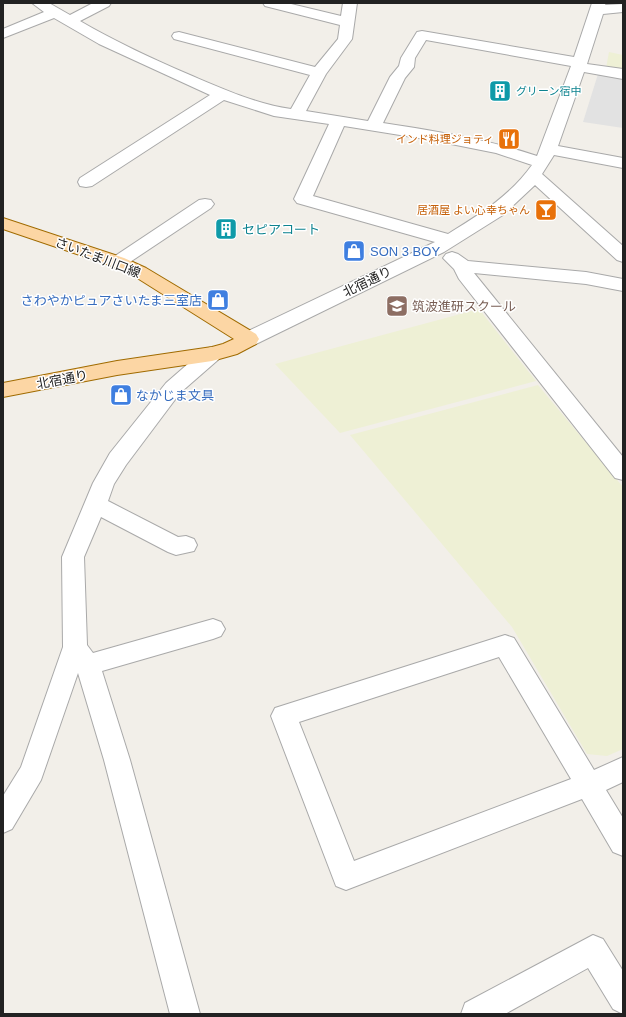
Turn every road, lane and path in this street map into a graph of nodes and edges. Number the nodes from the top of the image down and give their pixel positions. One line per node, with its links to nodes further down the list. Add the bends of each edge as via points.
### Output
1 (39, 3): 7 (street)
2 (104, 3): 8 (street)
3 (270, 3): 9 (street)
4 (350, 3): 9 (street)
5 (598, 6): 6 (street); 12 (street, 北宿通り)
6 (623, 8)
7 (54, 13): 8 (street); 10 (street)
8 (70, 21): 15 (street, via 104,41)
9 (347, 22): 13 (street, via 345,39)
10 (3, 34)
11 (179, 36): 13 (street)
12 (579, 65): 14 (street); 18 (street, via 422,35); 19 (street, 北宿通り)
13 (320, 73): 16 (street)
14 (623, 74)
15 (222, 94): 16 (street, via 274,111); 21 (street)
16 (296, 115): 17 (street)
17 (338, 122): 18 (street); 24 (street, via 303,199)
18 (373, 126): 19 (street, via 500,149)
19 (541, 162): 20 (street); 24 (street, 北宿通り, via 523,189 497,211); 25 (street)
20 (623, 163)
21 (86, 182)
22 (206, 204): 26 (street)
23 (3, 222): 26 (main road, さいたま川口線)
24 (443, 244): 27 (street); 29 (street, 北宿通り)
25 (623, 256)
26 (118, 262): 29 (main road, さいたま川口線, via 140,272)
27 (463, 266): 28 (street, via 539,272); 32 (street, via 465,275)
28 (623, 285)
29 (249, 339): 30 (main road, 北宿通り, via 230,349)
30 (212, 354): 31 (main road, 北宿通り, via 117,368); 33 (street, via 173,388 146,422 118,459)
31 (3, 390)
32 (623, 472)
33 (95, 504): 34 (street, via 176,546); 36 (street, via 73,557)
34 (186, 545)
35 (213, 629): 36 (street)
36 (82, 656): 39 (street, via 32,772); 42 (street, via 117,760)
37 (623, 770): 38 (street)
38 (588, 784): 38 (street, via 505,645 284,716 346,877); 40 (street)
39 (3, 820)
40 (623, 844)
41 (623, 999): 43 (street, via 592,949)
42 (185, 1014)
43 (476, 1014)

